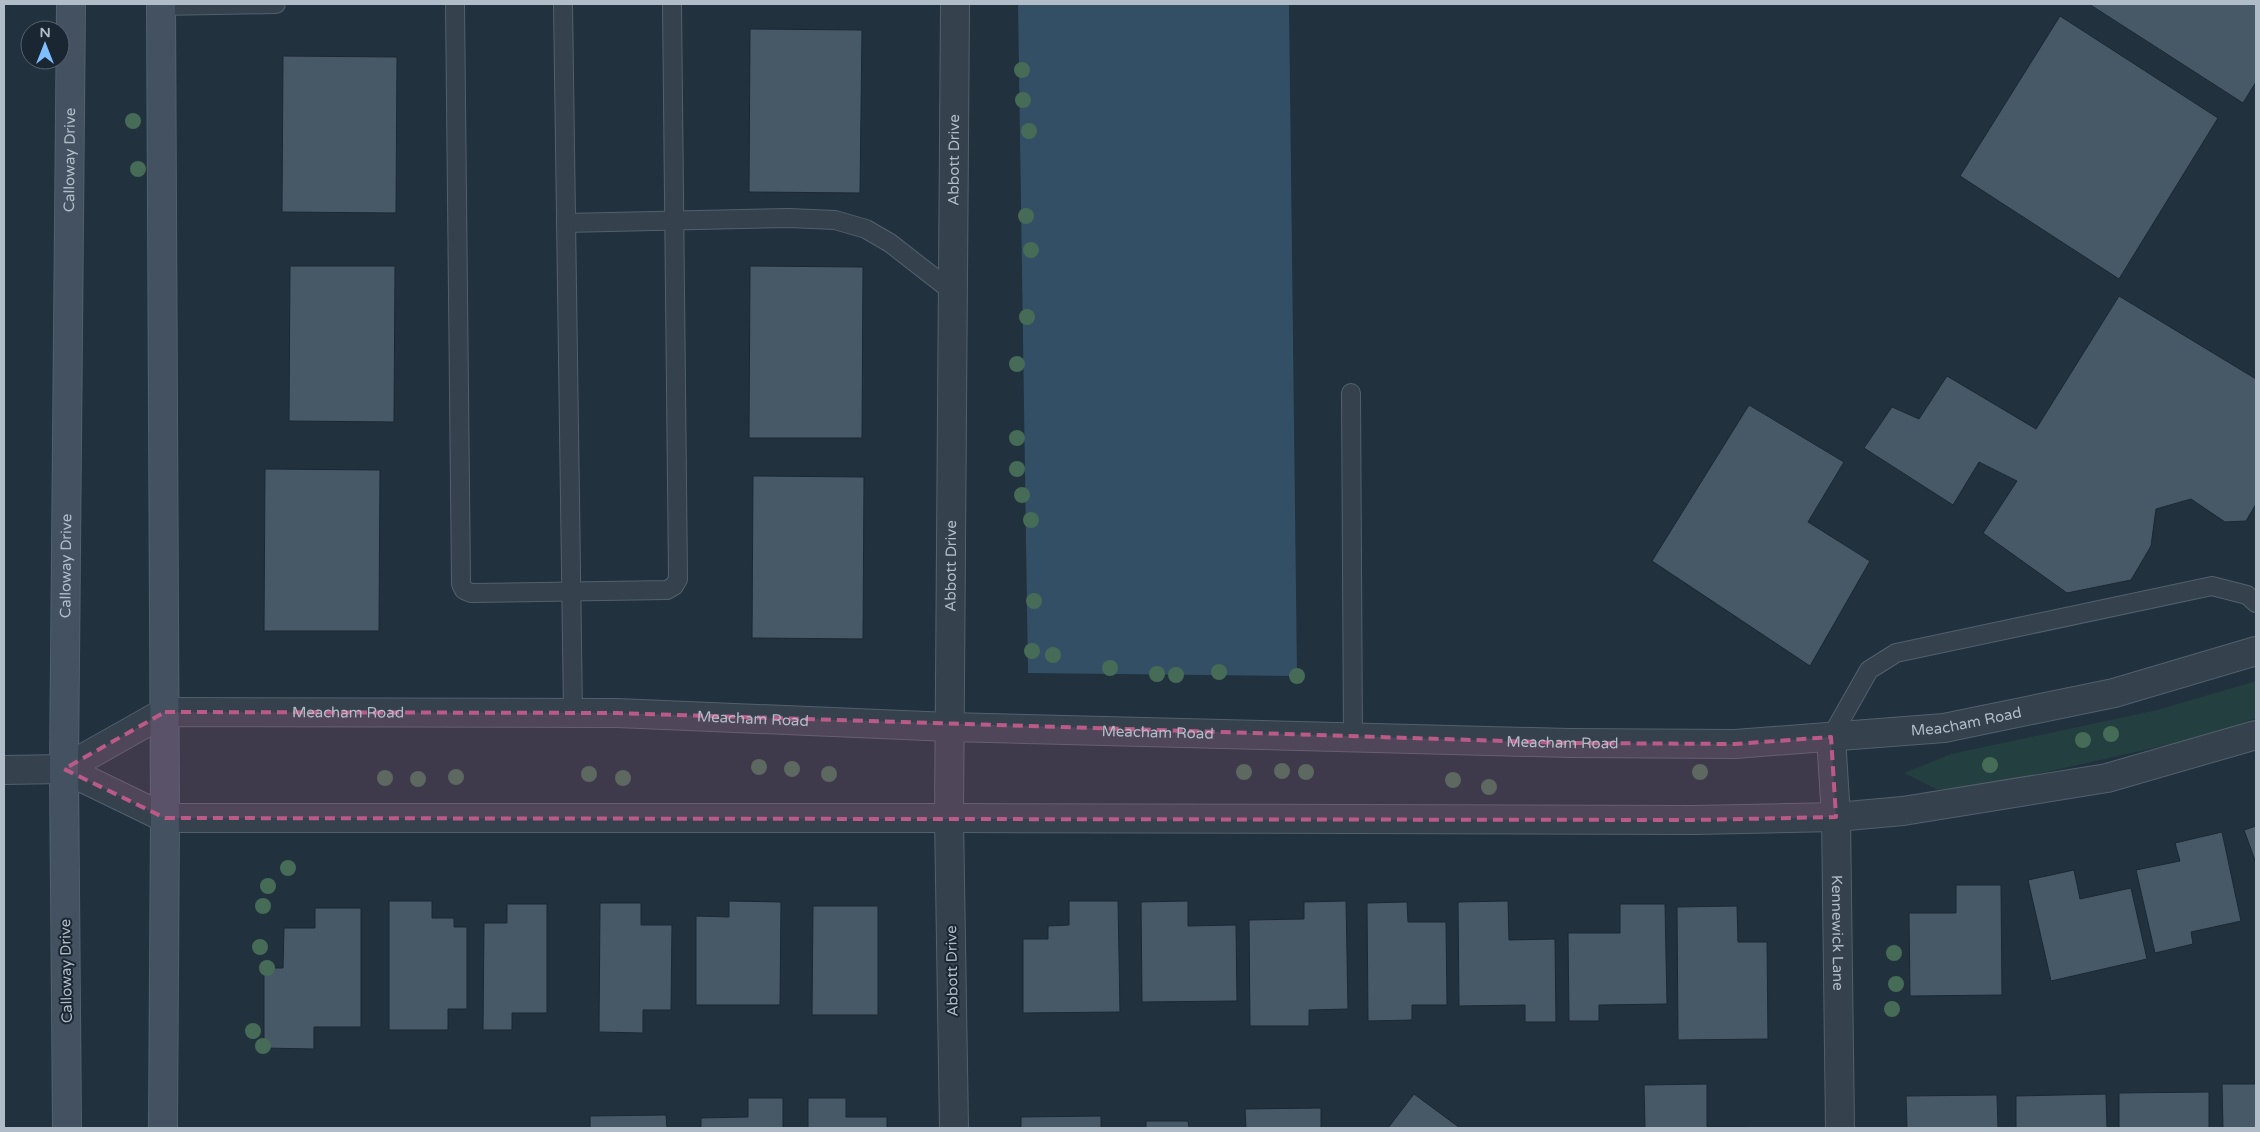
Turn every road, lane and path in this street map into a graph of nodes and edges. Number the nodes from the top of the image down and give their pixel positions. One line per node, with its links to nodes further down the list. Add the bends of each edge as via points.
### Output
1 (71, 4): 21 (main road, Calloway Drive)
2 (276, 4): 7 (lane)
3 (454, 4): 12 (lane, via 461,584 471,593)
4 (563, 4): 9 (lane)
5 (672, 4): 8 (lane)
6 (955, 4): 10 (street, Abbott Drive)
7 (160, 5): 15 (main road)
8 (674, 220): 9 (lane); 10 (lane, via 835,220 866,229 890,243); 12 (lane, via 678,579 668,590)
9 (566, 223): 12 (lane)
10 (953, 292): 17 (street, Abbott Drive)
11 (1351, 393): 20 (lane)
12 (571, 592): 16 (lane)
13 (2256, 604): 19 (lane, via 2246,595 2212,586 1896,653 1868,670)
14 (2256, 652): 19 (street, Meacham Road, via 2114,693 1953,726)
15 (164, 712): 16 (street, Meacham Road); 21 (street, Meacham Road); 24 (main road)
16 (573, 713): 17 (street, Meacham Road)
17 (950, 727): 20 (street, Meacham Road); 25 (street, Abbott Drive)
18 (2256, 735): 23 (street, Meacham Road, via 2107,778 1903,811)
19 (1830, 737): 20 (street, Meacham Road, via 1735,744 1569,744); 23 (street, Kennewick Lane)
20 (1353, 738)
21 (64, 769): 22 (street, Meacham Road); 24 (street, Meacham Road); 26 (main road, Calloway Drive)
22 (4, 770)
23 (1836, 817): 25 (street, Meacham Road, via 1695,820); 29 (street, Kennewick Lane)
24 (165, 818): 25 (street, Meacham Road); 27 (main road)
25 (949, 818): 28 (street, Abbott Drive)
26 (68, 1128)
27 (163, 1128)
28 (954, 1128)
29 (1840, 1128)

